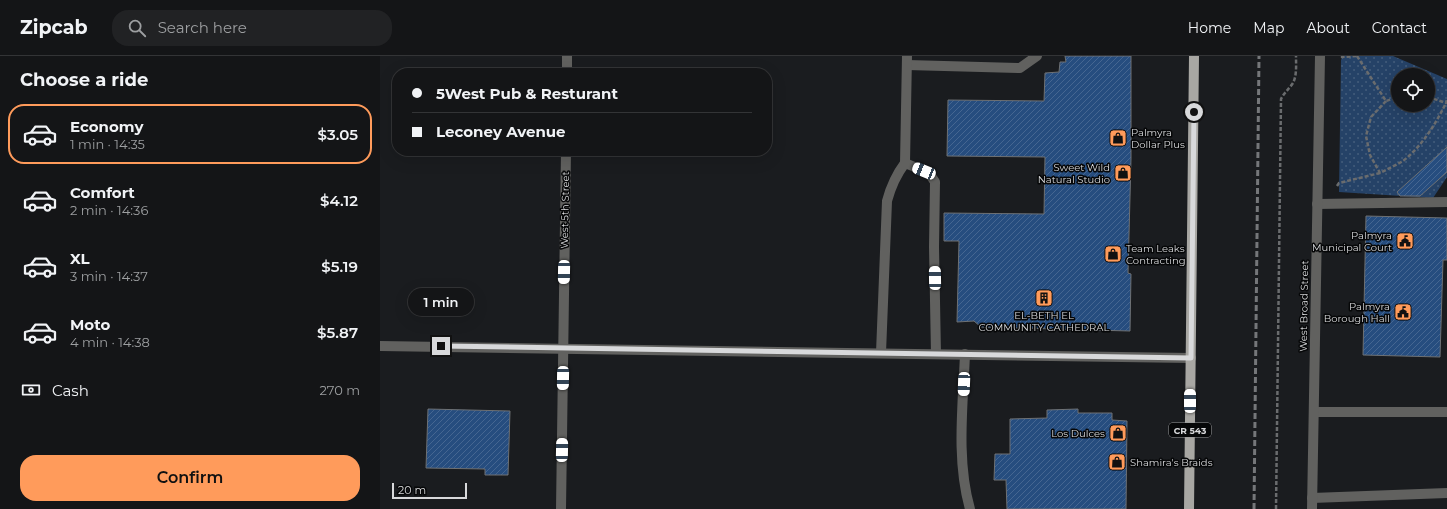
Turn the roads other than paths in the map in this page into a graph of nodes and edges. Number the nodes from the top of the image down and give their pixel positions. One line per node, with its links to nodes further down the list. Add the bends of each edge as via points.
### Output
1 (567, 56): 6 (street)
2 (1038, 56): 5 (street, via 1020,68)
3 (1194, 56): 16 (main road, CR 543)
4 (1320, 56): 10 (street, West Broad Street)
5 (907, 61): 8 (street)
6 (567, 68)
7 (566, 156): 12 (street, West 5th Street)
8 (905, 163): 13 (street, via 897,173 887,201); 14 (street, via 929,174 935,182)
9 (1447, 202): 10 (street)
10 (1317, 204): 17 (street, West Broad Street)
11 (380, 346): 12 (street)
12 (564, 348): 13 (street); 21 (street, West 5th Street)
13 (881, 353): 14 (street)
14 (936, 354): 15 (street)
15 (965, 354): 16 (street); 22 (street, via 962,460 965,492)
16 (1191, 358): 23 (main road, CR 543)
17 (1314, 412): 18 (street); 20 (street, West Broad Street)
18 (1447, 412)
19 (1447, 493): 20 (street)
20 (1312, 498): 24 (street, West Broad Street)
21 (561, 509)
22 (970, 509)
23 (1189, 509)
24 (1312, 509)

